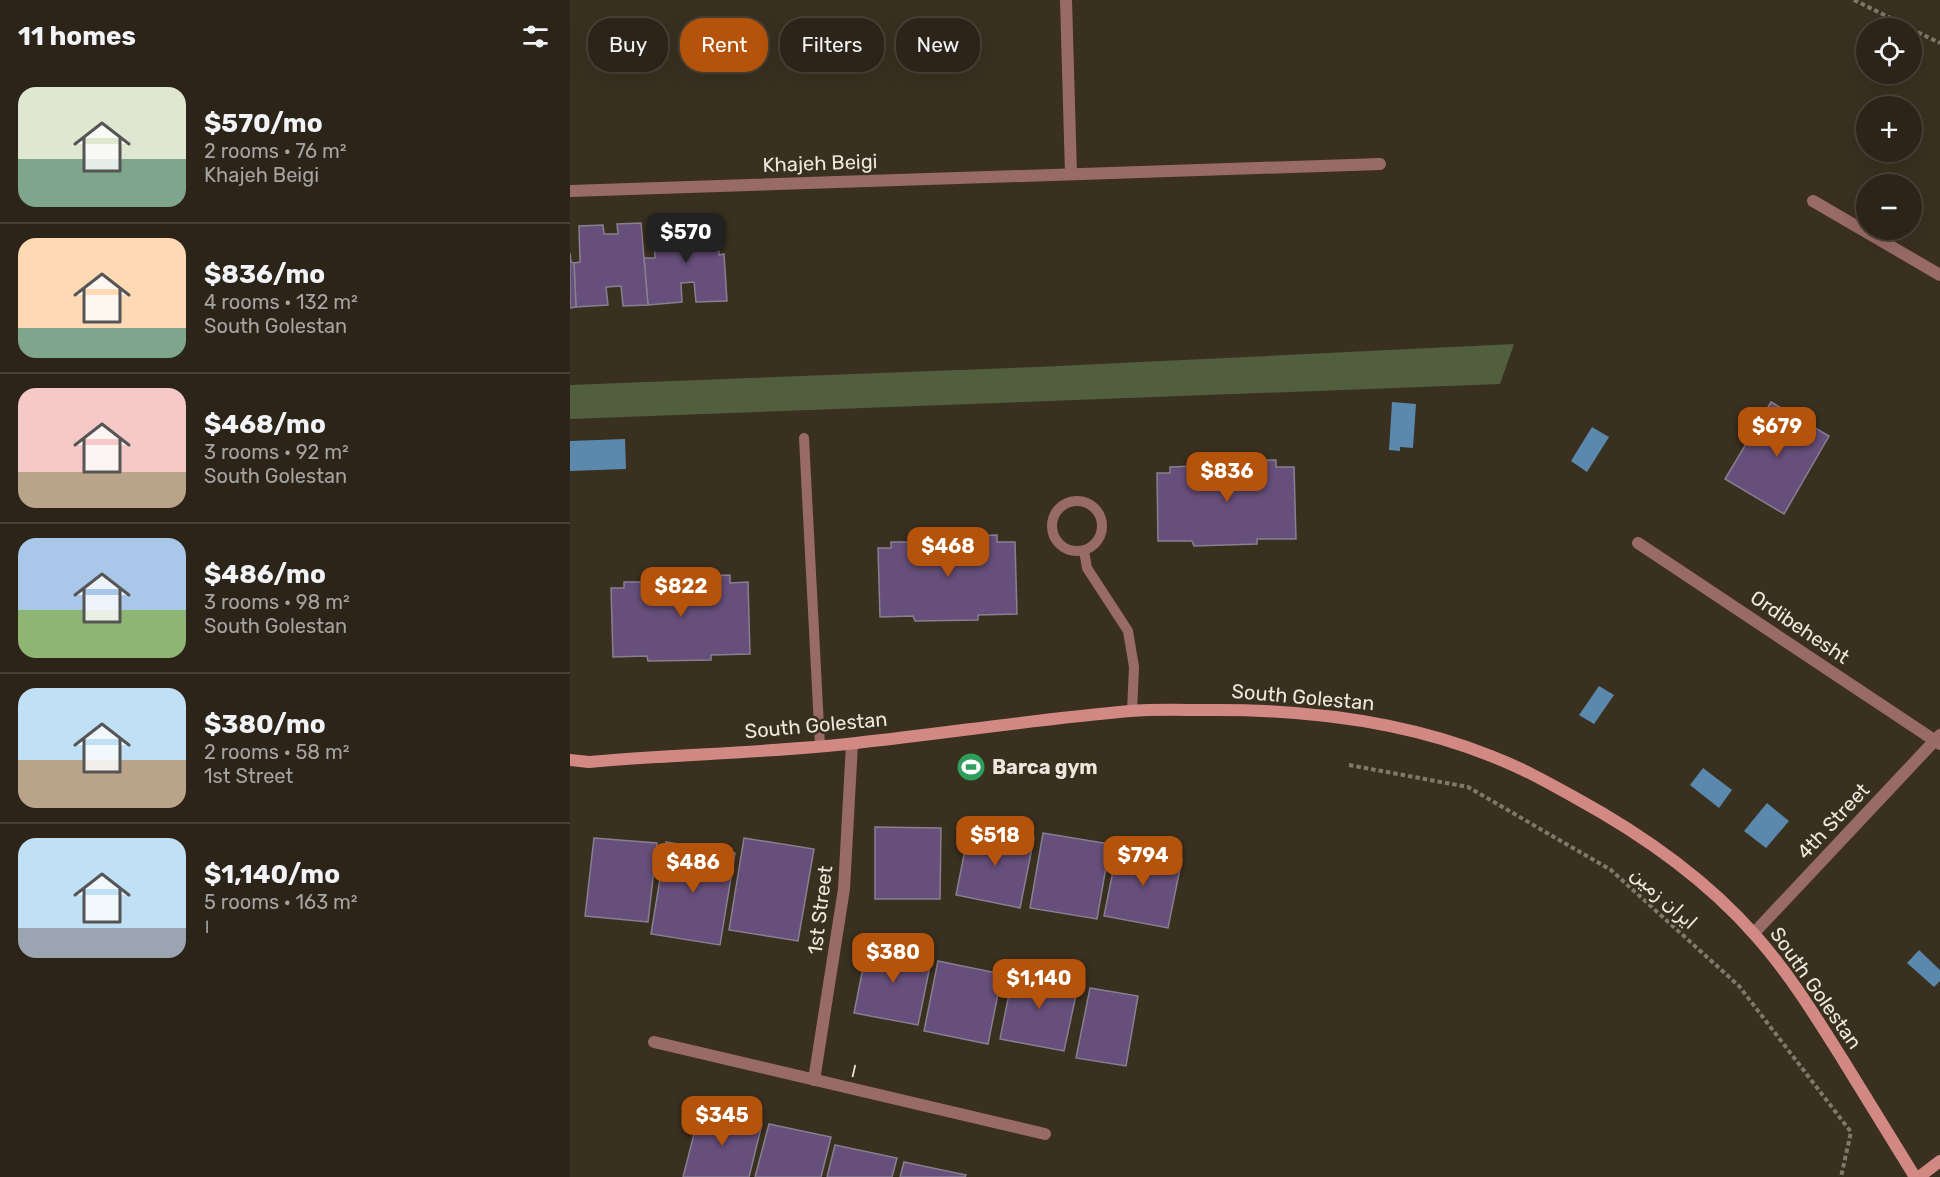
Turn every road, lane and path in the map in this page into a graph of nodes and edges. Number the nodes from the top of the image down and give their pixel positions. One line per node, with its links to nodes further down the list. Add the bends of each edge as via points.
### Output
1 (1066, 0): 7 (street)
2 (1854, 0): 3 (path)
3 (1889, 18)
4 (1922, 34): 5 (path)
5 (1940, 43)
6 (1380, 164): 7 (street, Khajeh Beigi)
7 (1071, 174): 8 (street, Khajeh Beigi)
8 (570, 191)
9 (1813, 201): 10 (street)
10 (1940, 275)
11 (804, 438): 17 (lane)
12 (1638, 543): 15 (street, Ordibehesht)
13 (1084, 551): 13 (lane, via 1102,533 1101,515 1080,500 1064,503 1051,523 1055,539 1067,549); 14 (lane, via 1088,568 1128,631 1134,667)
14 (1132, 711): 16 (street, South Golestan); 20 (street, South Golestan, via 1260,710 1322,715 1384,724 1491,756 1597,809 1653,845)
15 (1939, 740): 20 (street, 4th Street)
16 (852, 744): 17 (street, South Golestan); 22 (street, 1st Street, via 844,889)
17 (820, 746): 18 (street, South Golestan, via 589,762)
18 (570, 760)
19 (1349, 765): 25 (path, ایران زمین, via 1468,787 1611,870 1740,986 1851,1132)
20 (1754, 933): 26 (street, South Golestan, via 1816,1016)
21 (654, 1042): 22 (street, ۱)
22 (814, 1080): 23 (street, ۱)
23 (1045, 1134)
24 (1940, 1161): 26 (street)
25 (1840, 1177)
26 (1917, 1177)

